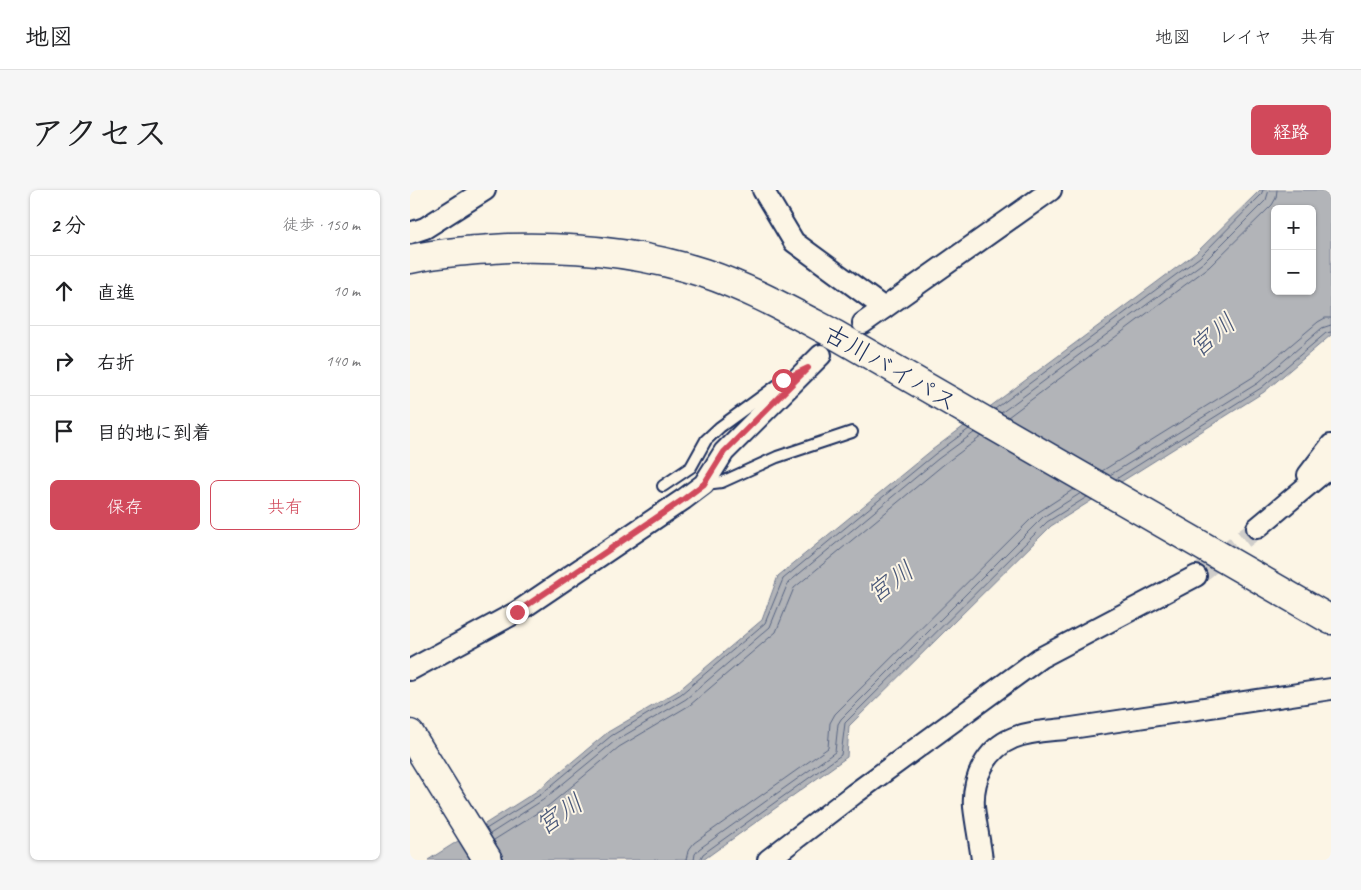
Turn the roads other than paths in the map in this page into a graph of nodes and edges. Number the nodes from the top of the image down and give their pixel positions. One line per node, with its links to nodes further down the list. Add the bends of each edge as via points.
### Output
1 (485, 190): 4 (street, via 425,228)
2 (763, 190): 6 (street, via 794,242)
3 (1051, 190): 6 (street)
4 (410, 233)
5 (410, 259): 17 (main road, 古川バイパス, via 463,250 596,250 655,260 740,287 862,350)
6 (884, 308): 7 (street)
7 (863, 323)
8 (815, 361): 12 (street, via 724,452); 13 (lane, via 783,380 720,427 706,440 691,467)
9 (852, 432): 12 (lane, via 777,457 722,482)
10 (1331, 445): 14 (street)
11 (1331, 466): 14 (street)
12 (704, 484): 18 (street, via 517,612)
13 (663, 486)
14 (1286, 503): 15 (street)
15 (1257, 528)
16 (1196, 576): 22 (street, via 1040,658)
17 (1331, 620)
18 (410, 670)
19 (1331, 689): 23 (street, via 1034,732 1012,738 986,760 975,788 974,806)
20 (410, 734): 21 (main road)
21 (488, 860)
22 (768, 860)
23 (982, 860)

